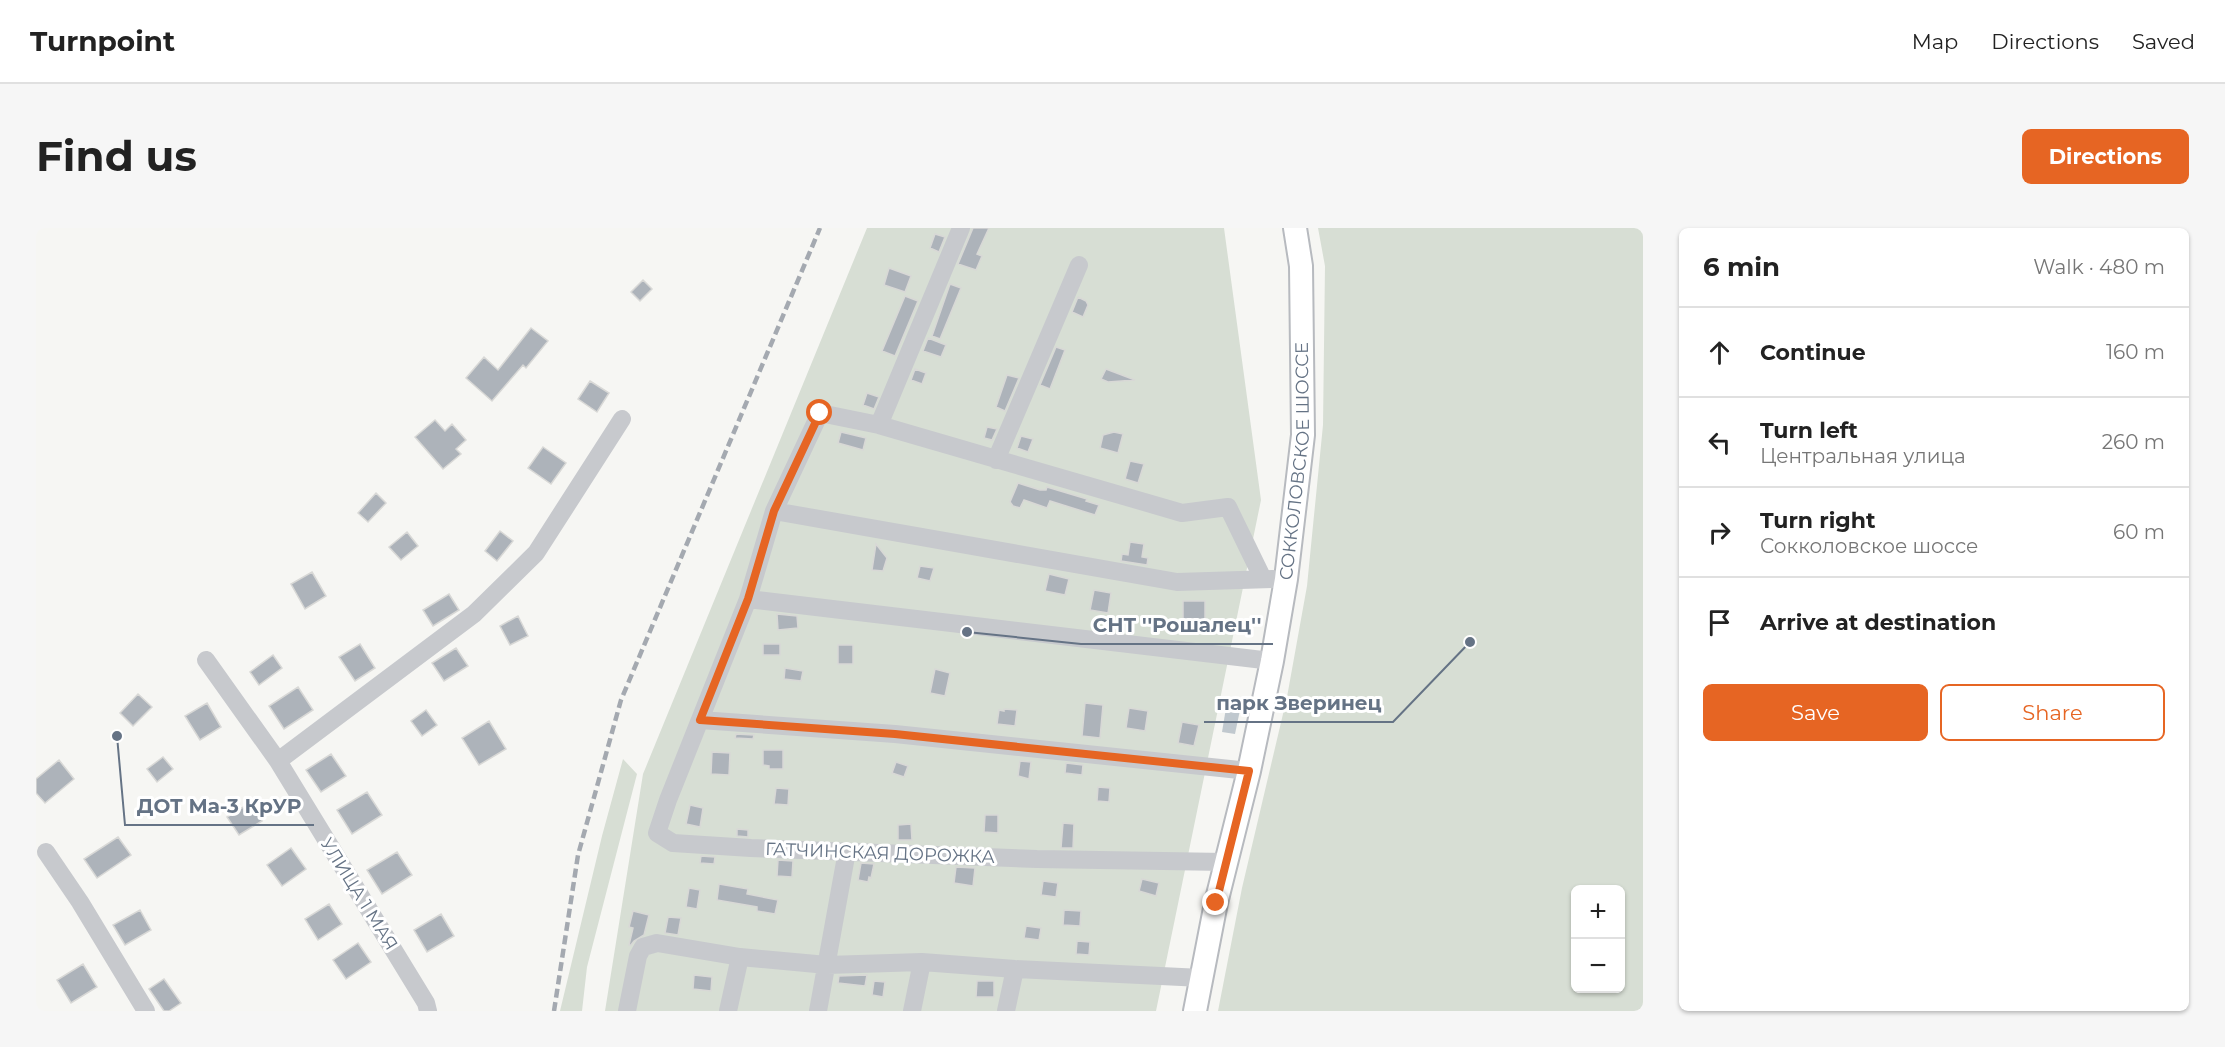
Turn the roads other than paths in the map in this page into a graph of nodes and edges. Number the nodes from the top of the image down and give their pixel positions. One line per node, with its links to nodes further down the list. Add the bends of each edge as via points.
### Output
1 (960, 228): 5 (street)
2 (1294, 228): 9 (main road, СОККОЛОВСКОЕ ШОССЕ, via 1301,266 1303,435)
3 (1079, 265): 6 (street)
4 (622, 419): 14 (street, via 536,553 474,614)
5 (879, 425): 6 (street); 7 (street, via 820,413)
6 (996, 460): 8 (street, via 1182,513 1228,507)
7 (774, 511): 8 (street, via 1177,582); 10 (street)
8 (1263, 579): 9 (street)
9 (1286, 579): 12 (main road, СОККОЛОВСКОЕ ШОССЕ)
10 (748, 599): 12 (street); 13 (street)
11 (206, 660): 14 (street, УЛИЦА 1 МАЯ)
12 (1272, 661): 15 (main road, СОККОЛОВСКОЕ ШОССЕ)
13 (700, 720): 15 (street, via 895,734); 16 (street, ГАТЧИНСКАЯ ДОРОЖКА, via 657,833 673,843)
14 (278, 761): 25 (street, УЛИЦА 1 МАЯ)
15 (1249, 771): 18 (main road, СОККОЛОВСКОЕ ШОССЕ)
16 (848, 851): 18 (street, ГАТЧИНСКАЯ ДОРОЖКА); 21 (street)
17 (46, 852): 24 (street)
18 (1226, 862): 23 (main road, СОККОЛОВСКОЕ ШОССЕ)
19 (740, 957): 21 (street); 26 (street, via 657,943 643,947); 27 (street)
20 (922, 962): 21 (street); 22 (street); 29 (street)
21 (827, 965): 28 (street)
22 (1015, 969): 23 (street); 30 (street)
23 (1202, 978): 31 (main road, СОККОЛОВСКОЕ ШОССЕ)
24 (146, 1011)
25 (428, 1011)
26 (627, 1011)
27 (728, 1011)
28 (818, 1011)
29 (912, 1011)
30 (1006, 1011)
31 (1195, 1011)

